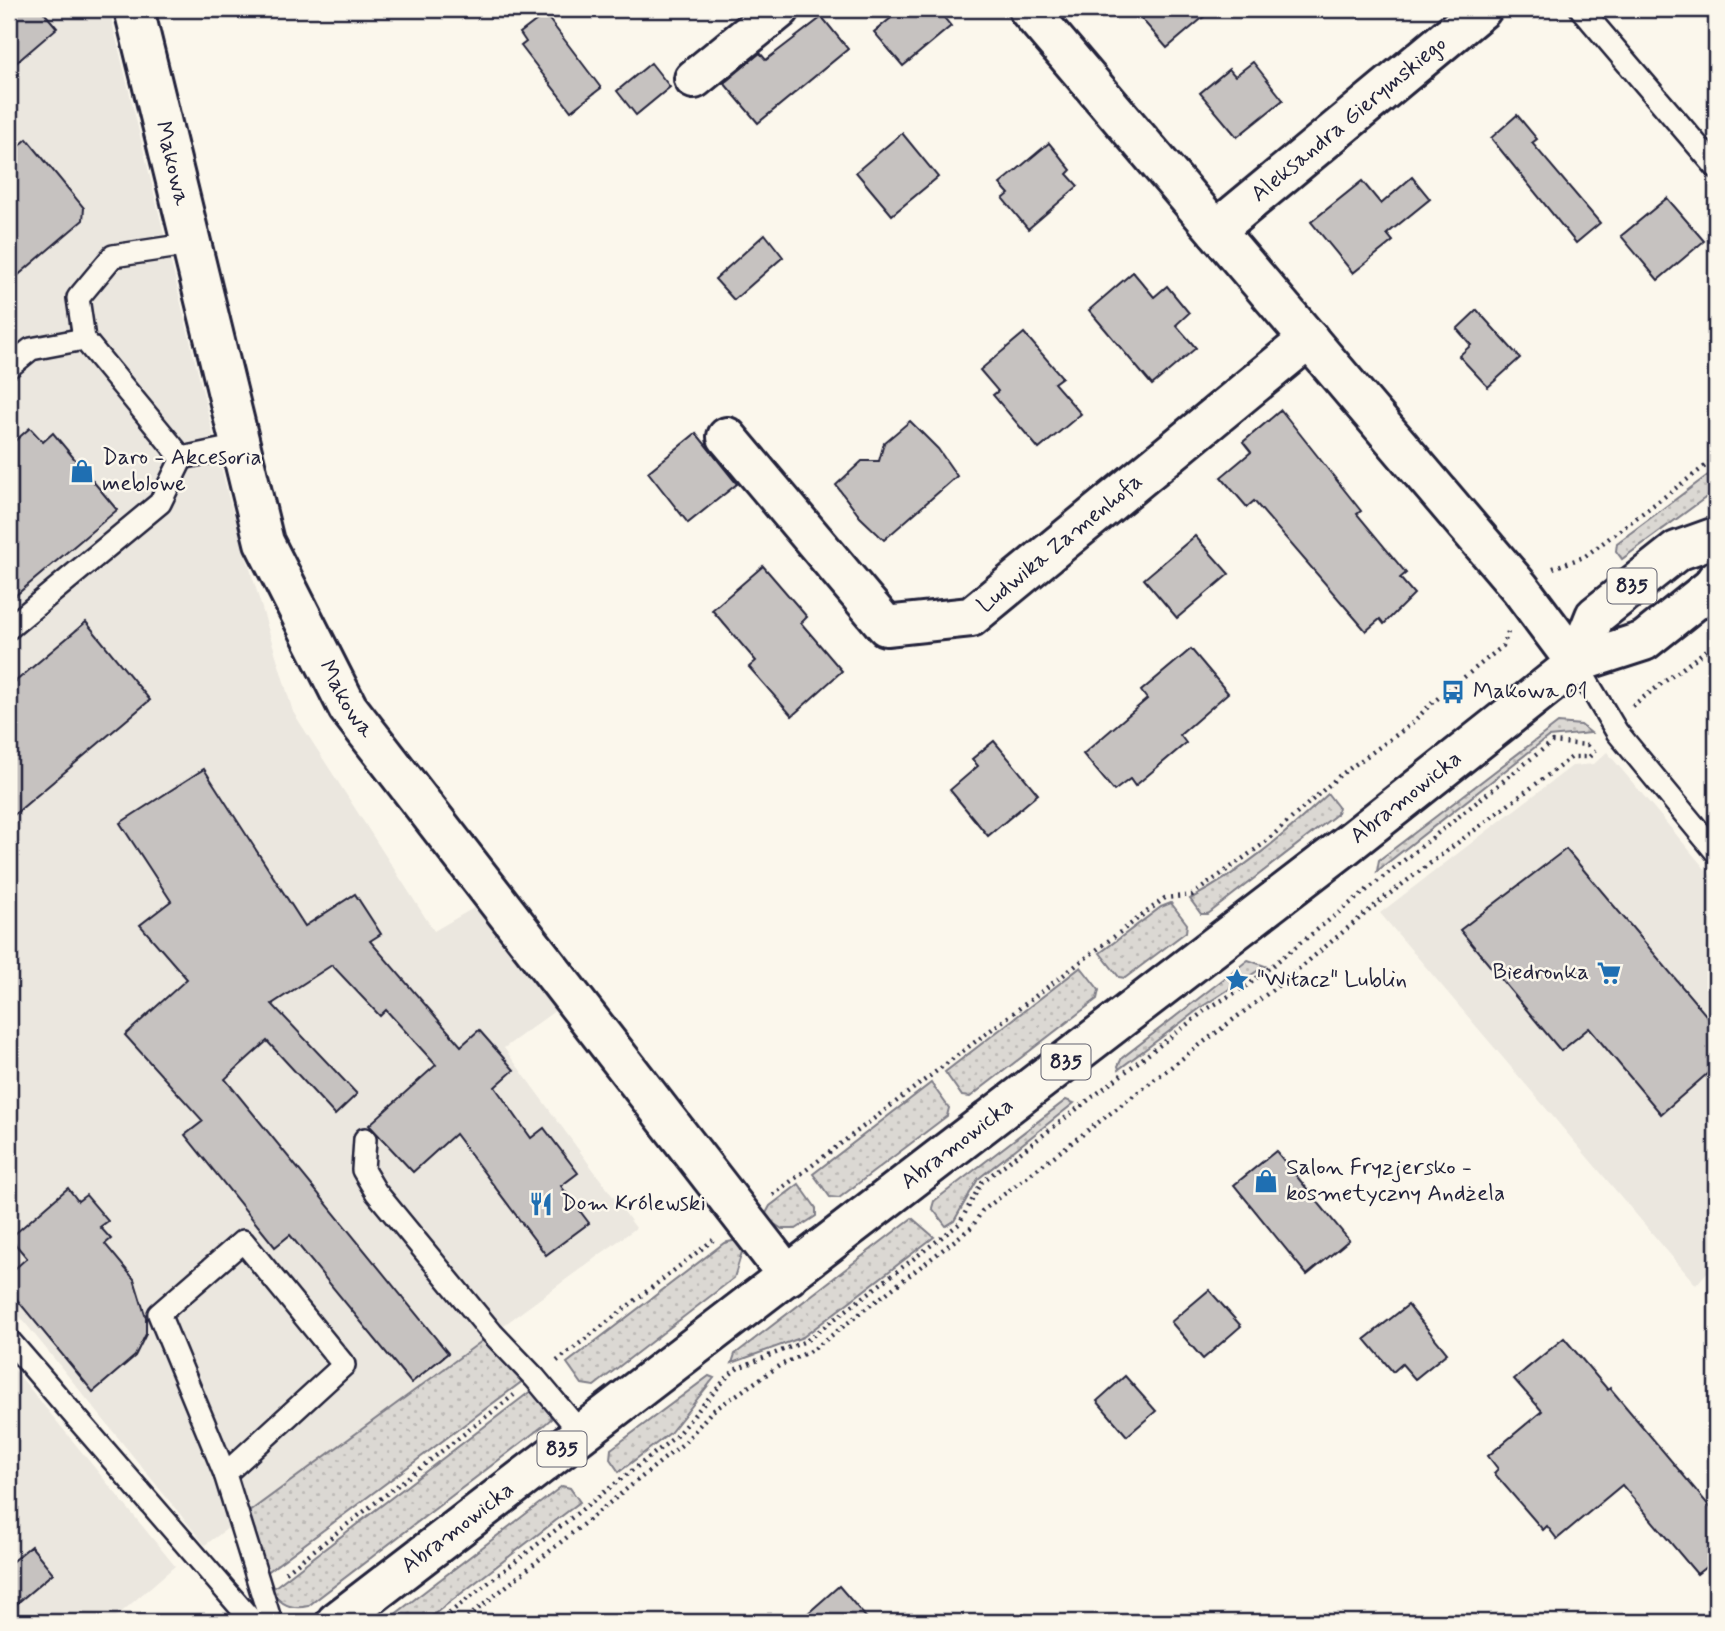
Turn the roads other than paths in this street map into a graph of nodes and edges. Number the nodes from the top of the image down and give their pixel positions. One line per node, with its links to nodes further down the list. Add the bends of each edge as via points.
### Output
1 (134, 9): 9 (street, Makowa)
2 (780, 9): 6 (street)
3 (1028, 9): 8 (street)
4 (1482, 9): 8 (street, Aleksandra Gierymskiego)
5 (1581, 9): 7 (lane)
6 (694, 79)
7 (1716, 167)
8 (1216, 230): 11 (street)
9 (193, 244): 10 (lane, via 113,256 78,298); 14 (street, Makowa)
10 (84, 339): 12 (lane, via 31,349); 15 (lane)
11 (1309, 339): 13 (street, Ludwika Zamenhofa, via 971,617 886,626); 19 (street, via 1520,588)
12 (9, 367)
13 (727, 437)
14 (239, 446): 15 (lane); 22 (street, Makowa, via 264,542 348,708)
15 (182, 458): 18 (lane, via 160,503)
16 (1716, 537): 19 (street, Abramowicka / 835, via 1677,551 1595,616)
17 (1716, 580): 19 (street, Abramowicka / 835, via 1644,641)
18 (9, 628)
19 (1576, 663): 20 (lane, via 1614,728); 22 (street, Abramowicka / 835)
20 (1716, 852)
21 (365, 1139): 24 (lane, via 363,1170 376,1192 492,1334)
22 (788, 1276): 24 (street, Abramowicka / 835)
23 (9, 1340): 26 (lane)
24 (582, 1434): 28 (street, Abramowicka / 835)
25 (225, 1474): 25 (lane, via 344,1365 243,1241 159,1314); 27 (lane)
26 (253, 1622)
27 (271, 1622)
28 (337, 1622)

